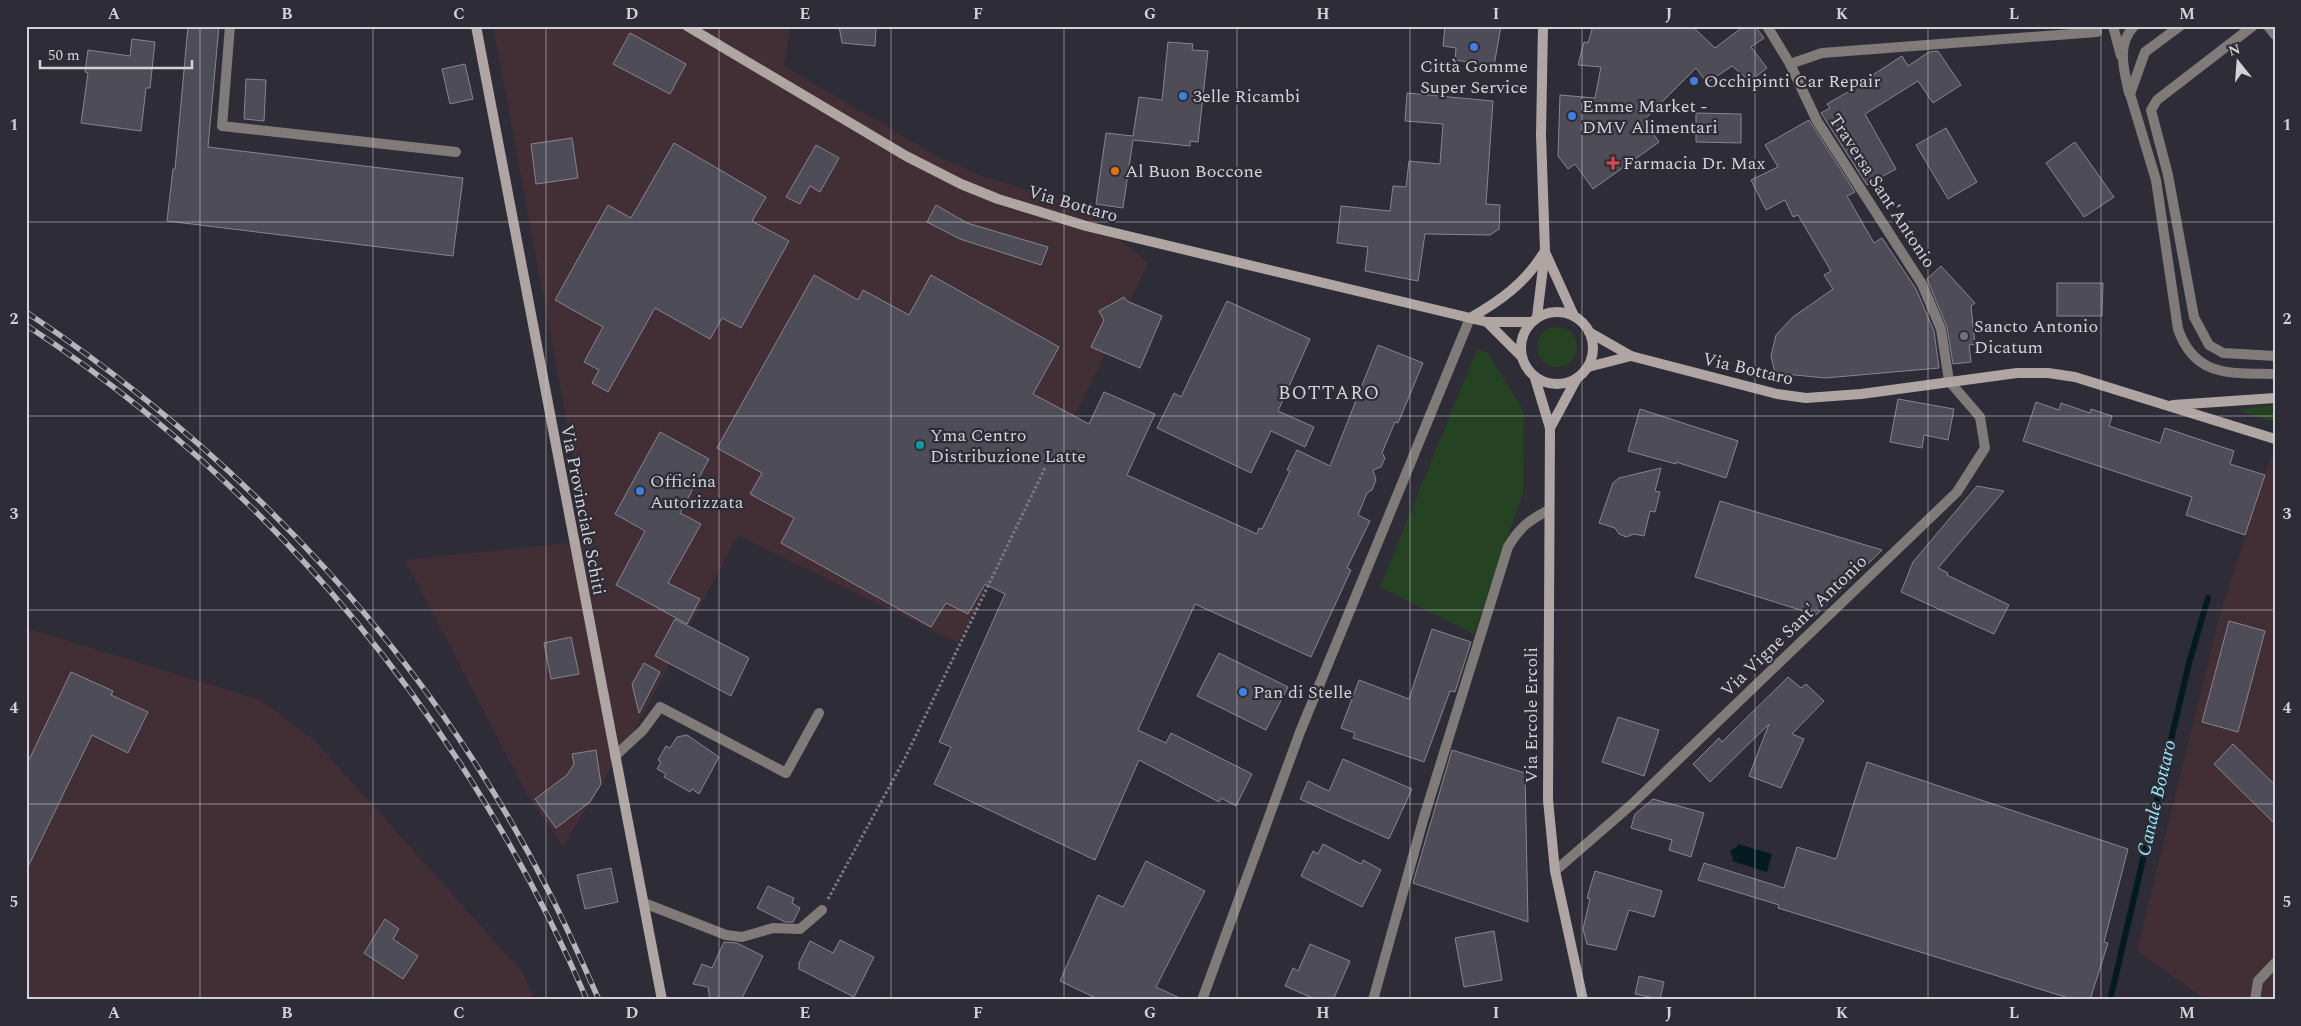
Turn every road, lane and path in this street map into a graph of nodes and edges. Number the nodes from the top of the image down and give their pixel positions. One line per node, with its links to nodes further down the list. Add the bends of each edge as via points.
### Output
1 (230, 26): 16 (street, via 222,126)
2 (476, 26): 38 (street, Via Provinciale Schiti)
3 (687, 26): 19 (street, Via Bottaro, via 906,156 960,184 998,199 1086,226)
4 (1543, 26): 17 (street, via 1541,135)
5 (1767, 26): 14 (street, Traversa Sant'Antonio)
6 (2096, 26): 14 (street, via 2097,32 1822,53)
7 (2114, 26): 11 (street); 13 (street)
8 (2180, 26): 15 (street, via 2145,52)
9 (2253, 26): 25 (street, via 2157,100 2151,110 2168,174 2194,317 2209,345 2223,353)
10 (2268, 26): 12 (street)
11 (2131, 29): 13 (street)
12 (2275, 35)
13 (2121, 57): 15 (street)
14 (1790, 64): 30 (street, Traversa Sant'Antonio, via 1816,121 1922,284 1941,329)
15 (2130, 94): 27 (street, via 2156,180 2183,344 2198,360 2216,371)
16 (456, 152)
17 (1545, 251): 18 (street); 19 (street, via 1532,272 1515,289); 20 (street)
18 (1574, 316): 20 (street, via 1555,312); 22 (street)
19 (1470, 318): 21 (street, Via Bottaro); 44 (street, via 1300,732)
20 (1534, 320): 21 (street, Via Bottaro); 23 (street, via 1522,338)
21 (1487, 322): 23 (street)
22 (1589, 332): 24 (street, Via Bottaro); 26 (street, via 1593,344)
23 (1521, 356): 28 (street)
24 (1630, 356): 26 (street, Via Bottaro); 30 (street, Via Bottaro, via 1776,394 1806,398 1861,394)
25 (2275, 356)
26 (1588, 367): 29 (street)
27 (2275, 374)
28 (1535, 378): 29 (street, via 1556,385); 33 (street, Via Ercole Ercoli)
29 (1577, 378): 33 (street, Via Ercole Ercoli)
30 (1949, 381): 32 (street, Via Bottaro, via 2048,373 2075,377); 39 (street, Via Vigne Sant' Antonio, via 1980,417 1985,448 1957,492 1630,805)
31 (2275, 398): 32 (street)
32 (2166, 406): 34 (street, Via Bottaro)
33 (1550, 428): 36 (street, Via Ercole Ercoli)
34 (2275, 439)
35 (1045, 468): 41 (path, via 904,760)
36 (1549, 510): 39 (street, Via Ercole Ercoli, via 1548,800); 45 (street, via 1529,520 1508,548 1424,817)
37 (819, 713): 38 (street, via 786,773 660,707 643,730)
38 (615, 756): 40 (street, Via Provinciale Schiti)
39 (1555, 871): 46 (street, Via Ercole Ercoli)
40 (644, 903): 41 (street, via 726,935 742,937 773,928 800,929); 43 (street, Via Provinciale Schiti)
41 (822, 910)
42 (2275, 963): 47 (street, via 2258,980)
43 (662, 1000)
44 (1202, 1000)
45 (1373, 1000)
46 (1583, 1000)
47 (2254, 1000)

